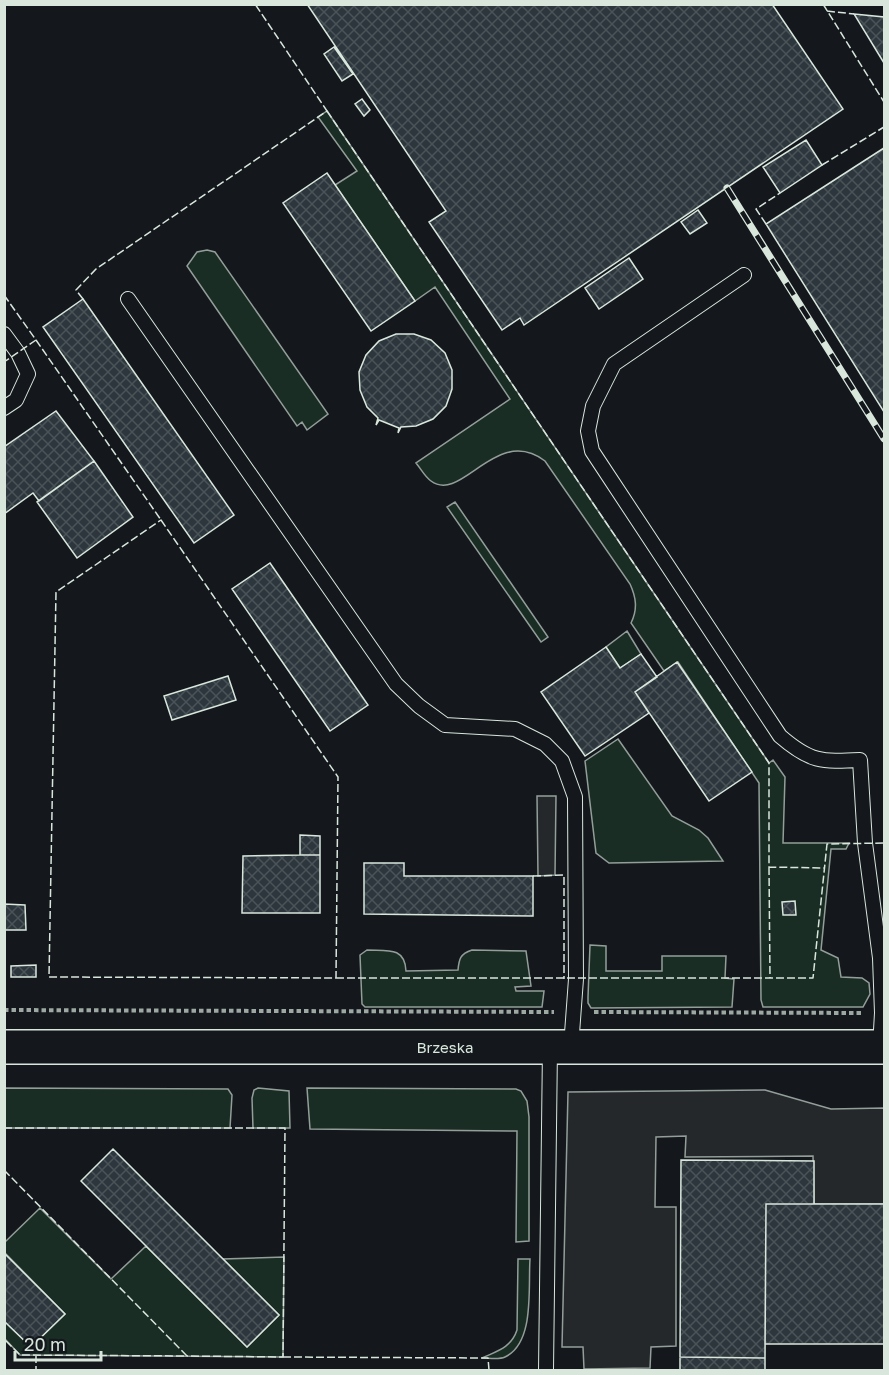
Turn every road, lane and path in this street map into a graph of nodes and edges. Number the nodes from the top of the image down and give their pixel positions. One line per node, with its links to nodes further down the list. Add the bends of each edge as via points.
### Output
1 (744, 275): 7 (lane, via 614,364 593,406 588,431 592,451 780,736 798,752 826,761 860,760)
2 (128, 299): 6 (lane, via 396,684 444,725 516,729 545,744 562,761 575,797)
3 (4, 334): 4 (lane, via 28,374 16,400)
4 (4, 408)
5 (4, 1010): 6 (path)
6 (574, 1012): 7 (path); 9 (lane)
7 (882, 1013): 10 (lane)
8 (4, 1047): 9 (main road, Brzeska)
9 (560, 1047): 10 (main road, Brzeska); 11 (lane)
10 (882, 1047)
11 (546, 1371)

